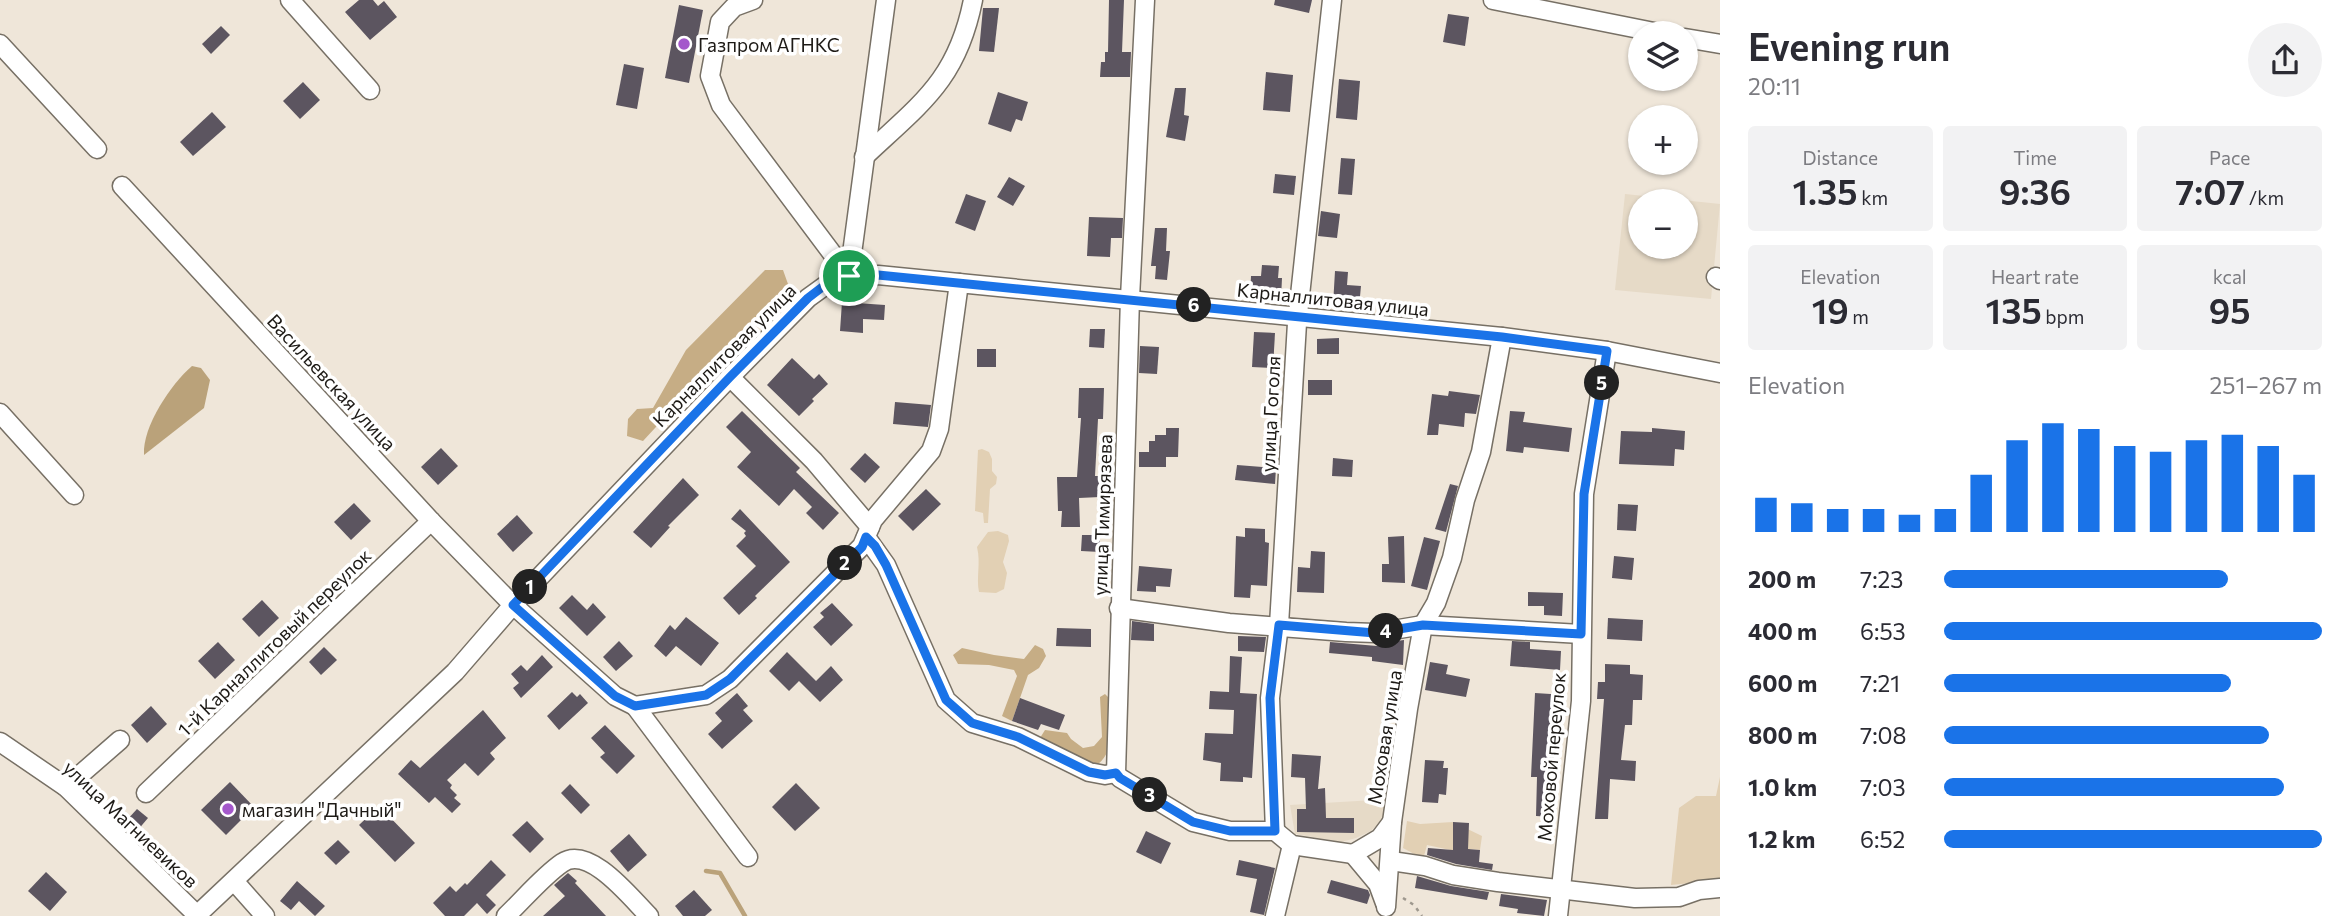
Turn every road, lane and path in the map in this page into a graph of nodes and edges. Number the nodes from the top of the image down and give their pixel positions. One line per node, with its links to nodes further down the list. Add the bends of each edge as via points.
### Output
1 (290, 0): 12 (street)
2 (753, 0): 16 (street, via 734,7 720,22 709,76 721,105)
3 (886, 0): 14 (street)
4 (973, 0): 14 (street, via 959,51 946,75 928,98)
5 (1145, 0): 18 (street, улица Тимирязева)
6 (1332, 0): 19 (street, улица Гоголя)
7 (1493, 0): 8 (street)
8 (1628, 27)
9 (1698, 40): 11 (street)
10 (0, 44): 13 (street)
11 (1720, 44)
12 (370, 90)
13 (97, 149)
14 (864, 157): 16 (street)
15 (122, 186): 26 (street, Васильевская улица)
16 (849, 276): 17 (street, Карналлитовая улица); 23 (street, Карналлитовая улица, via 808,298)
17 (960, 283): 18 (street, Карналлитовая улица); 27 (street, via 944,403 931,451)
18 (1130, 298): 19 (street, Карналлитовая улица); 29 (street, улица Тимирязева)
19 (1297, 316): 20 (street, Карналлитовая улица); 30 (street, улица Гоголя)
20 (1502, 337): 21 (street, Карналлитовая улица); 31 (street, Моховая улица, via 1481,452 1452,558)
21 (1607, 351): 22 (street, Карналлитовая улица); 32 (street, Моховой переулок, via 1584,494)
22 (1720, 373)
23 (730, 377): 27 (street, via 814,461); 28 (street, Карналлитовая улица)
24 (0, 413): 25 (street)
25 (74, 495)
26 (431, 520): 28 (street, Васильевская улица); 38 (street, 1-й Карналлитовый переулок)
27 (868, 532): 33 (street, via 862,547 730,679 706,695); 36 (street, via 946,700 972,723 1018,737 1089,772)
28 (513, 605): 33 (street, Васильевская улица, via 615,696); 45 (street, Карналлитовая улица, via 454,672)
29 (1119, 608): 30 (street); 36 (street, улица Тимирязева)
30 (1279, 625): 31 (street, via 1375,633); 40 (street, улица Гоголя, via 1270,698)
31 (1423, 625): 32 (street); 39 (street, Моховая улица)
32 (1581, 634): 48 (street, Моховой переулок, via 1581,701)
33 (635, 706): 43 (street)
34 (120, 740): 37 (street)
35 (0, 742): 37 (street, улица Магниевиков)
36 (1116, 773): 40 (street, via 1193,822 1230,831)
37 (66, 787): 50 (street, улица Магниевиков)
38 (146, 793)
39 (1392, 822): 42 (street, Моховая улица, via 1380,838); 44 (street)
40 (1275, 831): 41 (street)
41 (1292, 845): 42 (street); 54 (street)
42 (1353, 854): 49 (street, via 1378,884)
43 (748, 857)
44 (1391, 861): 46 (street); 48 (street)
45 (234, 881): 50 (street, Карналлитовая улица); 51 (street)
46 (1389, 888): 49 (street); 55 (path)
47 (1720, 888): 48 (street, via 1679,897 1635,898)
48 (1559, 891): 56 (street, Моховой переулок)
49 (1388, 911)
50 (197, 915)
51 (265, 916)
52 (506, 916): 53 (street, via 563,861 579,858 602,869)
53 (649, 916)
54 (1275, 916)
55 (1422, 916)
56 (1558, 916)

